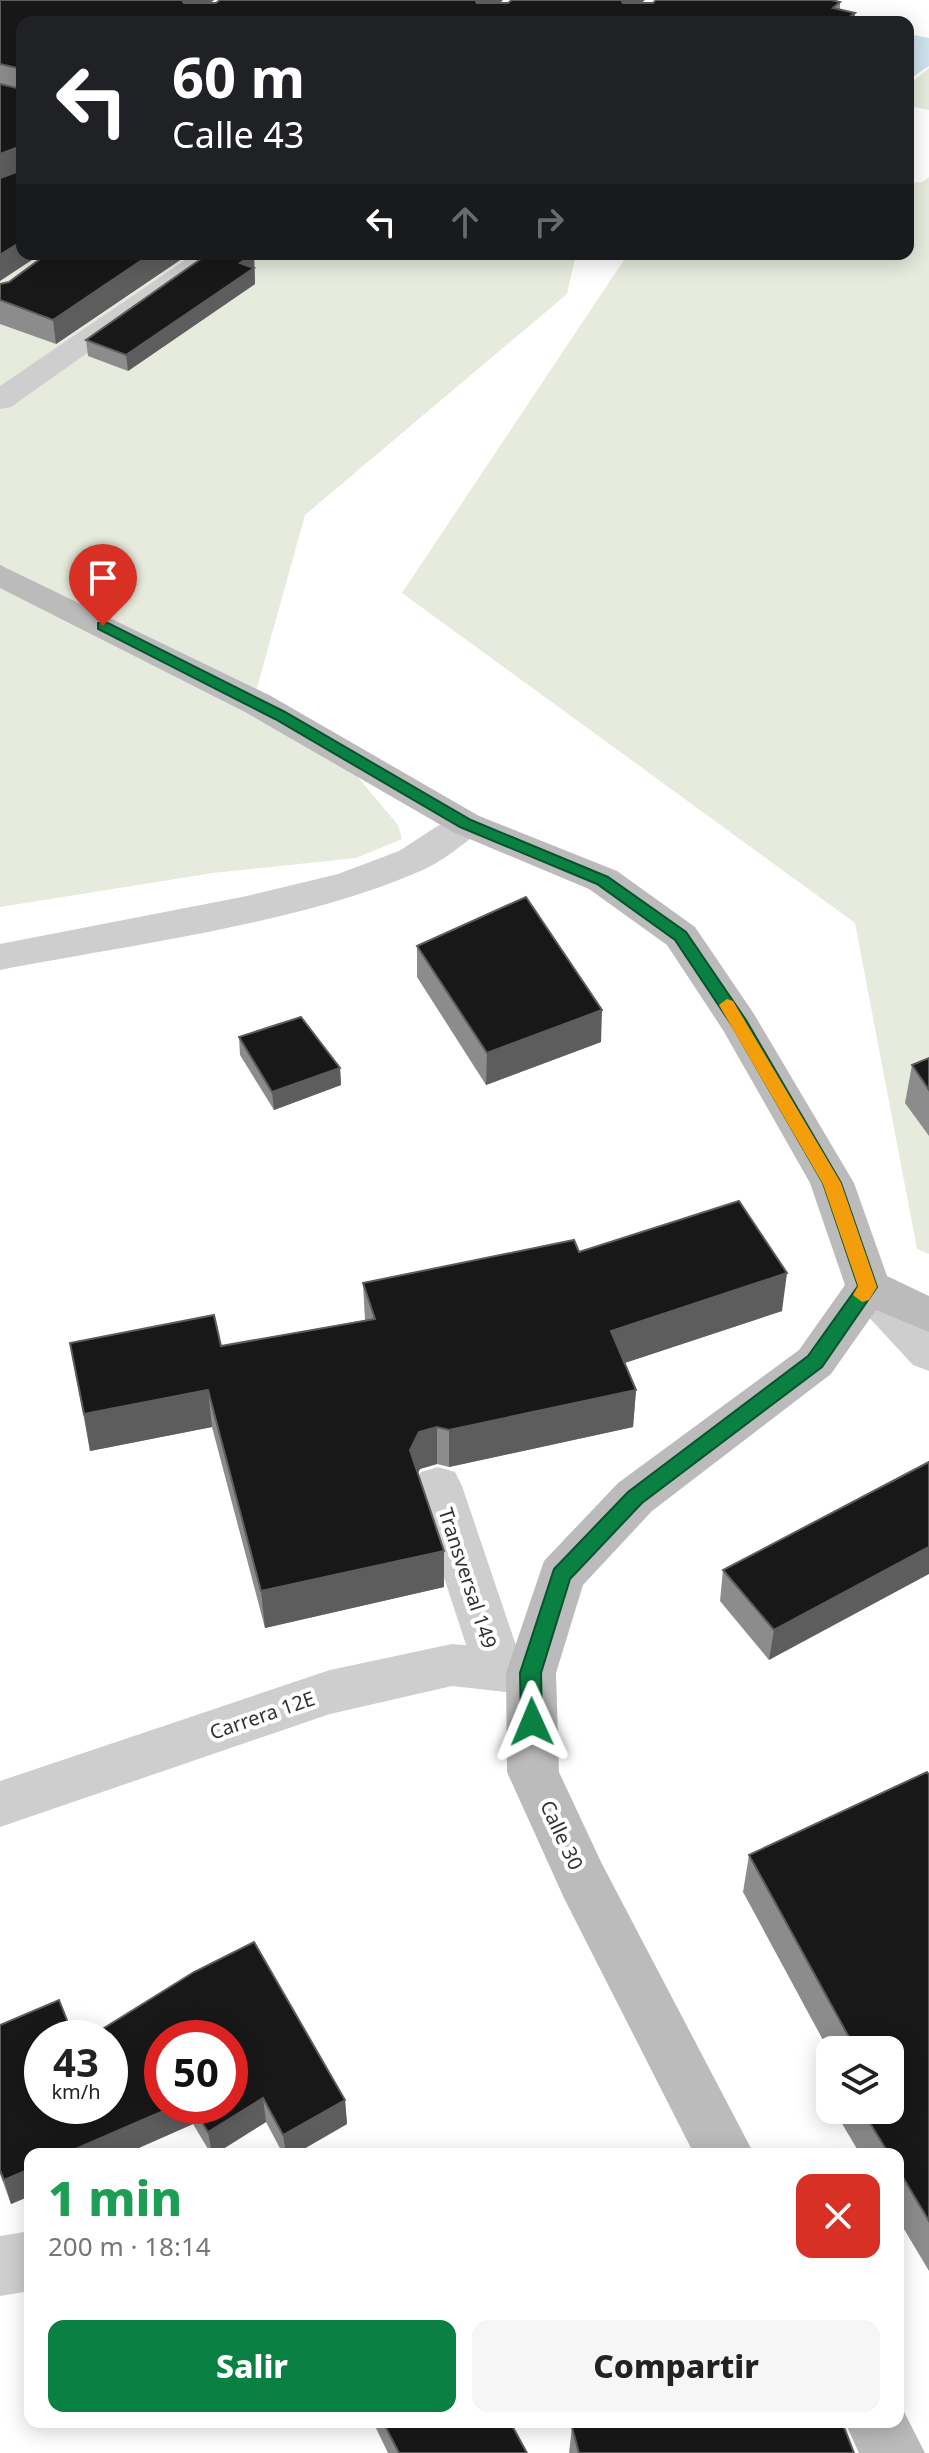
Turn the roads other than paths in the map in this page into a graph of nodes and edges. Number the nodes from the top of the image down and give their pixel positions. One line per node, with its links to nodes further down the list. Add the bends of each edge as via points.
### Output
1 (204, 260): 2 (street)
2 (0, 400)
3 (0, 575): 4 (main road, via 258,704)
4 (466, 824): 5 (street, via 413,860 349,884); 6 (main road, via 603,880 681,936 740,1024 832,1183)
5 (0, 957)
6 (868, 1287): 7 (main road); 8 (street); 10 (main road, Calle 30, via 815,1362 635,1497 561,1575)
7 (929, 1315)
8 (929, 1353)
9 (438, 1486): 10 (street, Transversal 149)
10 (515, 1671): 11 (street, Carrera 12E, via 452,1665 330,1692); 12 (main road, Calle 30, via 533,1772 583,1881)
11 (0, 1804)
12 (722, 2148)
13 (24, 2262): 14 (street)
14 (0, 2266)
15 (879, 2428): 16 (main road)
16 (894, 2453)

